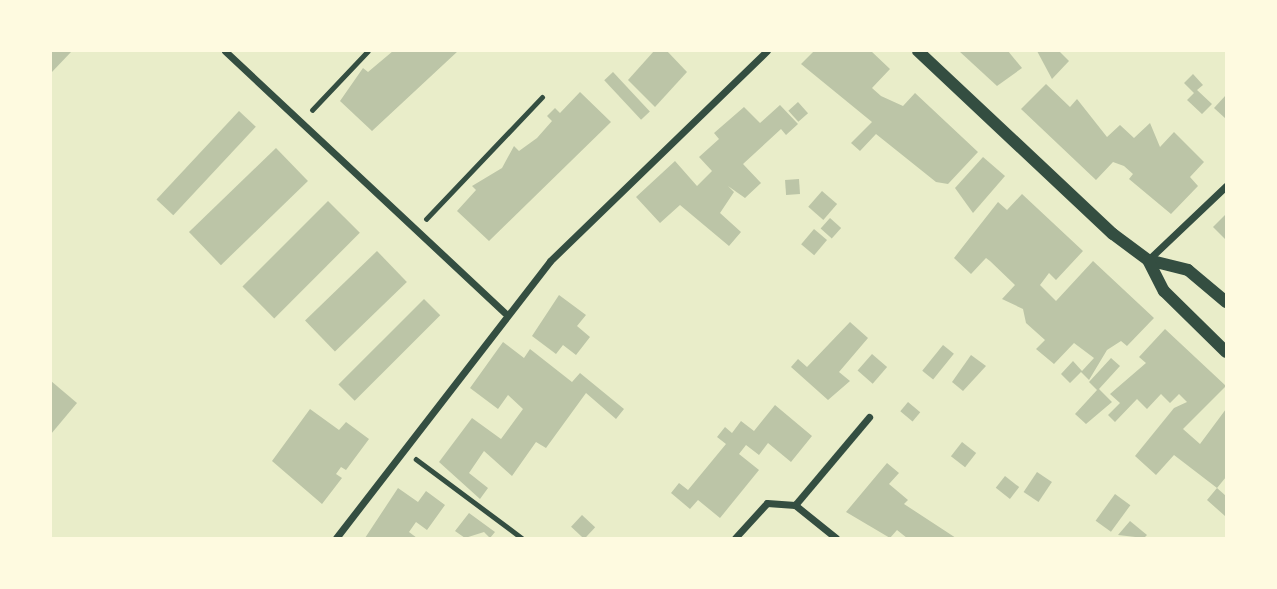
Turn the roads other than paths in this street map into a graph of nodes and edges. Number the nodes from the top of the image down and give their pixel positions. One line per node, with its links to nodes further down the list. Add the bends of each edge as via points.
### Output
1 (225, 51): 7 (street)
2 (767, 51): 7 (street, via 603,208)
3 (918, 51): 5 (street)
4 (1226, 187): 5 (street)
5 (1148, 260): 6 (street, via 1188,270); 8 (street, via 1164,291)
6 (1226, 302)
7 (505, 313): 11 (street)
8 (1226, 352)
9 (869, 417): 10 (street)
10 (795, 505): 12 (street, via 767,503); 13 (street)
11 (336, 538)
12 (735, 538)
13 (836, 538)

